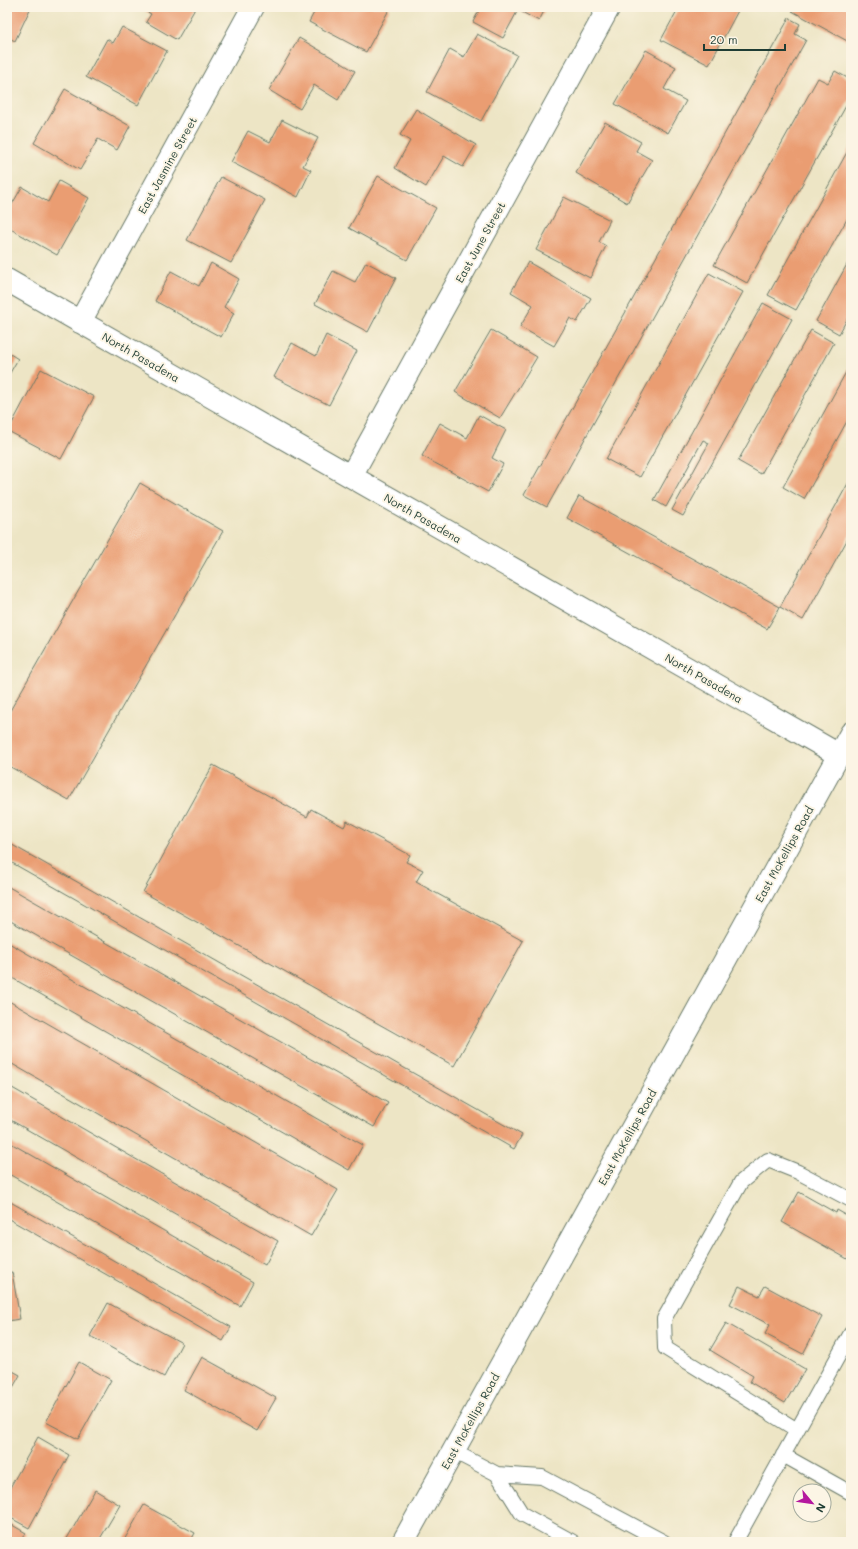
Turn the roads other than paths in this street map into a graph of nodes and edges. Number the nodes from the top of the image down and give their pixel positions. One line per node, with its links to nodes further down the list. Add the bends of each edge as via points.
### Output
1 (253, 7): 4 (street, East Jasmine Street)
2 (609, 7): 5 (street, East June Street)
3 (7, 280): 4 (street, North Pasadena)
4 (80, 322): 5 (street, North Pasadena)
5 (351, 476): 6 (street, North Pasadena)
6 (847, 743): 10 (street, East McKellips Road)
7 (851, 1200): 9 (lane, via 798,1172 768,1160 741,1182 664,1319 665,1348)
8 (851, 1333): 9 (lane)
9 (797, 1430): 11 (lane)
10 (454, 1451): 12 (lane); 14 (street, East McKellips Road)
11 (783, 1455): 13 (lane); 17 (lane)
12 (497, 1474): 15 (lane, via 522,1514); 16 (lane, via 542,1477)
13 (851, 1492)
14 (403, 1542)
15 (573, 1542)
16 (664, 1542)
17 (735, 1542)

